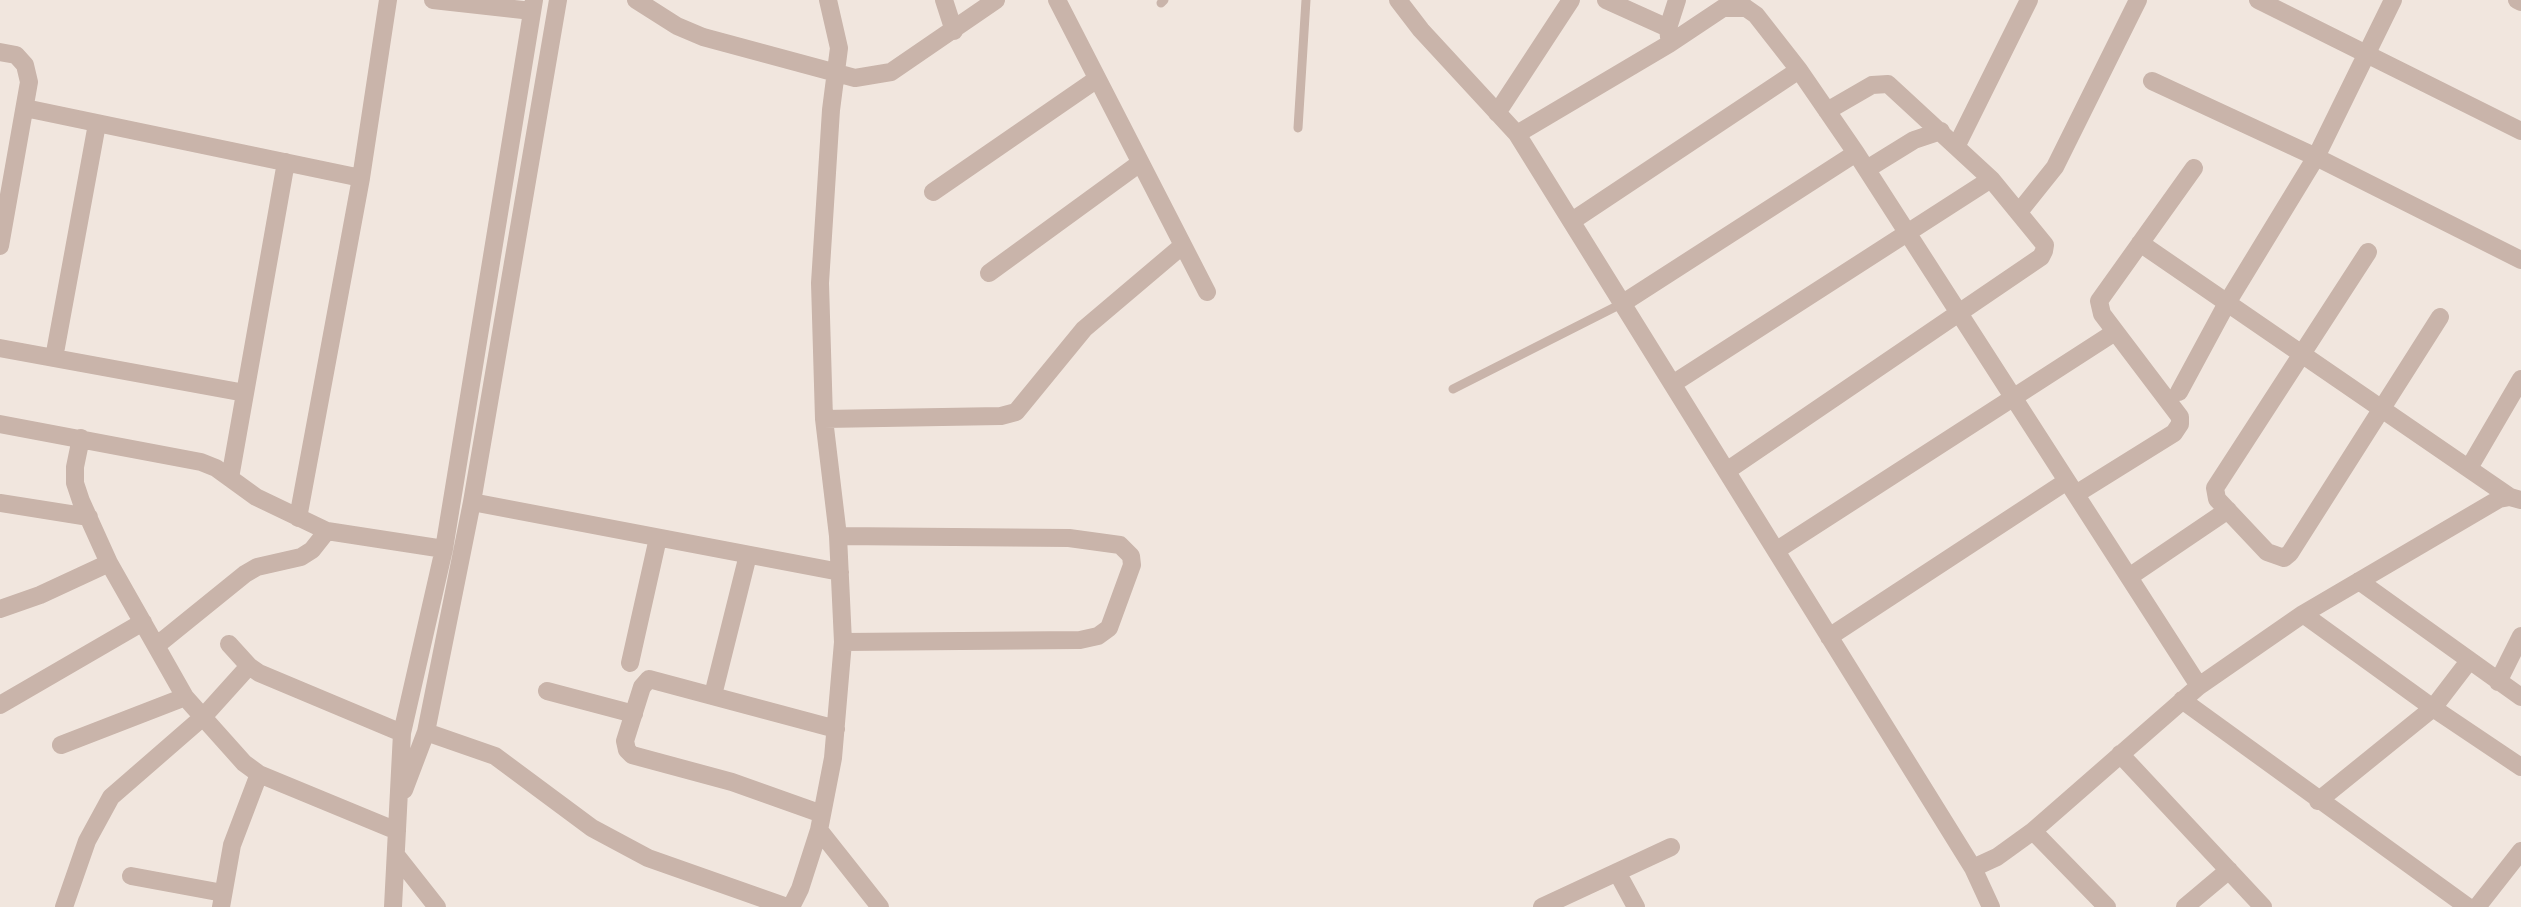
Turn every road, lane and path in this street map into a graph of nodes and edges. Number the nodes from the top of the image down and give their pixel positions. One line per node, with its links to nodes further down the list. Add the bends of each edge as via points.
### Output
1 (388, 0): 42 (street)
2 (433, 0): 18 (street)
3 (558, 0): 78 (street)
4 (636, 0): 24 (street, via 703,37)
5 (828, 0): 24 (street, via 839,48)
6 (944, 0): 19 (street)
7 (996, 0): 19 (street)
8 (1057, 0): 25 (street)
9 (1306, 0): 31 (lane)
10 (1398, 0): 29 (street)
11 (1571, 0): 29 (street)
12 (1606, 0): 20 (street)
13 (1677, 0): 20 (street)
14 (2029, 0): 35 (street)
15 (2138, 0): 45 (street, via 2055,167)
16 (2258, 0): 22 (street)
17 (2393, 0): 22 (street)
18 (533, 5): 86 (street)
19 (954, 31): 24 (street, via 891,72 872,77)
20 (1668, 36): 23 (street, via 1723,8 1746,8); 34 (street)
21 (0, 52): 27 (street, via 16,55 25,65 29,82)
22 (2367, 54): 33 (street); 37 (street)
23 (1799, 70): 28 (street); 46 (street)
24 (835, 76): 70 (street, via 820,283)
25 (1097, 79): 39 (street); 44 (street)
26 (2152, 81): 37 (street)
27 (25, 108): 30 (street); 49 (street)
28 (1827, 111): 32 (street, via 1882,82); 36 (street)
29 (1497, 113): 34 (street)
30 (97, 124): 38 (street); 62 (street)
31 (1298, 128)
32 (1941, 131): 35 (street); 41 (street, via 1914,140)
33 (2521, 131)
34 (1517, 134): 46 (street)
35 (1957, 145): 43 (street)
36 (1856, 153): 41 (street); 55 (street)
37 (2316, 157): 52 (street); 56 (street)
38 (286, 162): 42 (street); 67 (street)
39 (1140, 163): 50 (street); 53 (street)
40 (2194, 168): 48 (street)
41 (1867, 169): 47 (street)
42 (361, 178): 82 (street)
43 (1992, 179): 45 (street); 47 (street)
44 (933, 192)
45 (2019, 212): 57 (street, via 2045,245 2044,251)
46 (1572, 221): 55 (street)
47 (1908, 234): 57 (street); 64 (street)
48 (2140, 243): 56 (street); 59 (street, via 2099,301)
49 (0, 246)
50 (1182, 246): 54 (street); 70 (street, via 1084,329 1016,412)
51 (2368, 252): 61 (street)
52 (2521, 260)
53 (989, 273)
54 (1207, 292)
55 (1623, 303): 64 (street); 65 (lane)
56 (2227, 303): 61 (street); 66 (street)
57 (1959, 312): 68 (street); 74 (street)
58 (2440, 317): 69 (street)
59 (2115, 332): 68 (street); 76 (street, via 2180,416 2180,424 2174,433)
60 (0, 348): 62 (street)
61 (2301, 352): 69 (street); 80 (street, via 2215,488 2217,499)
62 (54, 358): 67 (street)
63 (2521, 379): 73 (street)
64 (1674, 383): 74 (street)
65 (1453, 388)
66 (2179, 392)
67 (245, 393): 75 (street)
68 (2014, 395): 76 (street); 87 (street)
69 (2383, 407): 73 (street); 80 (street, via 2284,558 2267,552)
70 (824, 419): 84 (street)
71 (0, 424): 72 (street)
72 (81, 438): 75 (street, via 201,462); 81 (street, via 75,483)
73 (2469, 468): 77 (street)
74 (1728, 470): 87 (street)
75 (230, 478): 82 (street)
76 (2071, 487): 91 (street); 97 (street)
77 (2517, 497): 92 (street, via 2499,499)
78 (472, 502): 85 (street); 116 (street)
79 (0, 503): 81 (street)
80 (2228, 510): 91 (street)
81 (89, 517): 89 (street)
82 (298, 518): 83 (street)
83 (327, 531): 86 (street); 100 (street, via 301,557 245,574)
84 (838, 536): 90 (street); 98 (street, via 1069,538 1120,545 1131,556 1132,565 1109,628 1098,636 1080,640)
85 (658, 538): 88 (street); 102 (street)
86 (444, 550): 117 (street)
87 (1777, 550): 97 (street)
88 (748, 555): 90 (street); 107 (street)
89 (109, 563): 93 (street); 95 (street)
90 (840, 572): 98 (street)
91 (2129, 577): 105 (street)
92 (2358, 581): 94 (street); 101 (street)
93 (0, 609)
94 (2303, 614): 105 (street); 112 (street)
95 (143, 622): 100 (street); 111 (street)
96 (2521, 636): 104 (street)
97 (1829, 637): 130 (street)
98 (844, 642): 115 (street)
99 (229, 644): 103 (street)
100 (156, 646): 108 (street)
101 (2469, 661): 104 (street); 112 (street)
102 (630, 663)
103 (249, 666): 114 (street); 117 (street)
104 (2498, 682): 109 (street)
105 (2199, 686): 110 (street)
106 (547, 691): 113 (street)
107 (713, 695): 113 (street, via 649,679); 115 (street)
108 (185, 697): 114 (street); 118 (street)
109 (2521, 697)
110 (2182, 700): 119 (street); 122 (street)
111 (0, 705)
112 (2432, 708): 120 (street); 122 (street)
113 (634, 714): 124 (street, via 625,741 632,755 733,782)
114 (203, 717): 121 (street); 135 (street, via 111,797 88,841)
115 (836, 729): 124 (street)
116 (426, 732): 123 (street); 138 (street, via 495,756 618,844)
117 (402, 733): 123 (street)
118 (61, 746)
119 (2120, 754): 126 (street); 131 (street)
120 (2521, 767)
121 (259, 774): 125 (street); 134 (street, via 232,845)
122 (2318, 801): 146 (street)
123 (399, 803): 125 (street)
124 (820, 822): 138 (street, via 800,889); 139 (street)
125 (397, 831): 129 (street)
126 (2033, 831): 130 (street); 143 (street)
127 (1671, 847): 132 (street)
128 (2521, 851): 147 (street)
129 (396, 855): 136 (street); 137 (street)
130 (1973, 868): 142 (street)
131 (2229, 870): 144 (street); 145 (street)
132 (1617, 872): 140 (street); 141 (street)
133 (131, 876): 134 (street)
134 (222, 900)
135 (64, 907)
136 (393, 907)
137 (437, 907)
138 (789, 907)
139 (880, 907)
140 (1542, 907)
141 (1636, 907)
142 (1991, 907)
143 (2107, 907)
144 (2185, 907)
145 (2263, 907)
146 (2468, 907)
147 (2477, 907)

